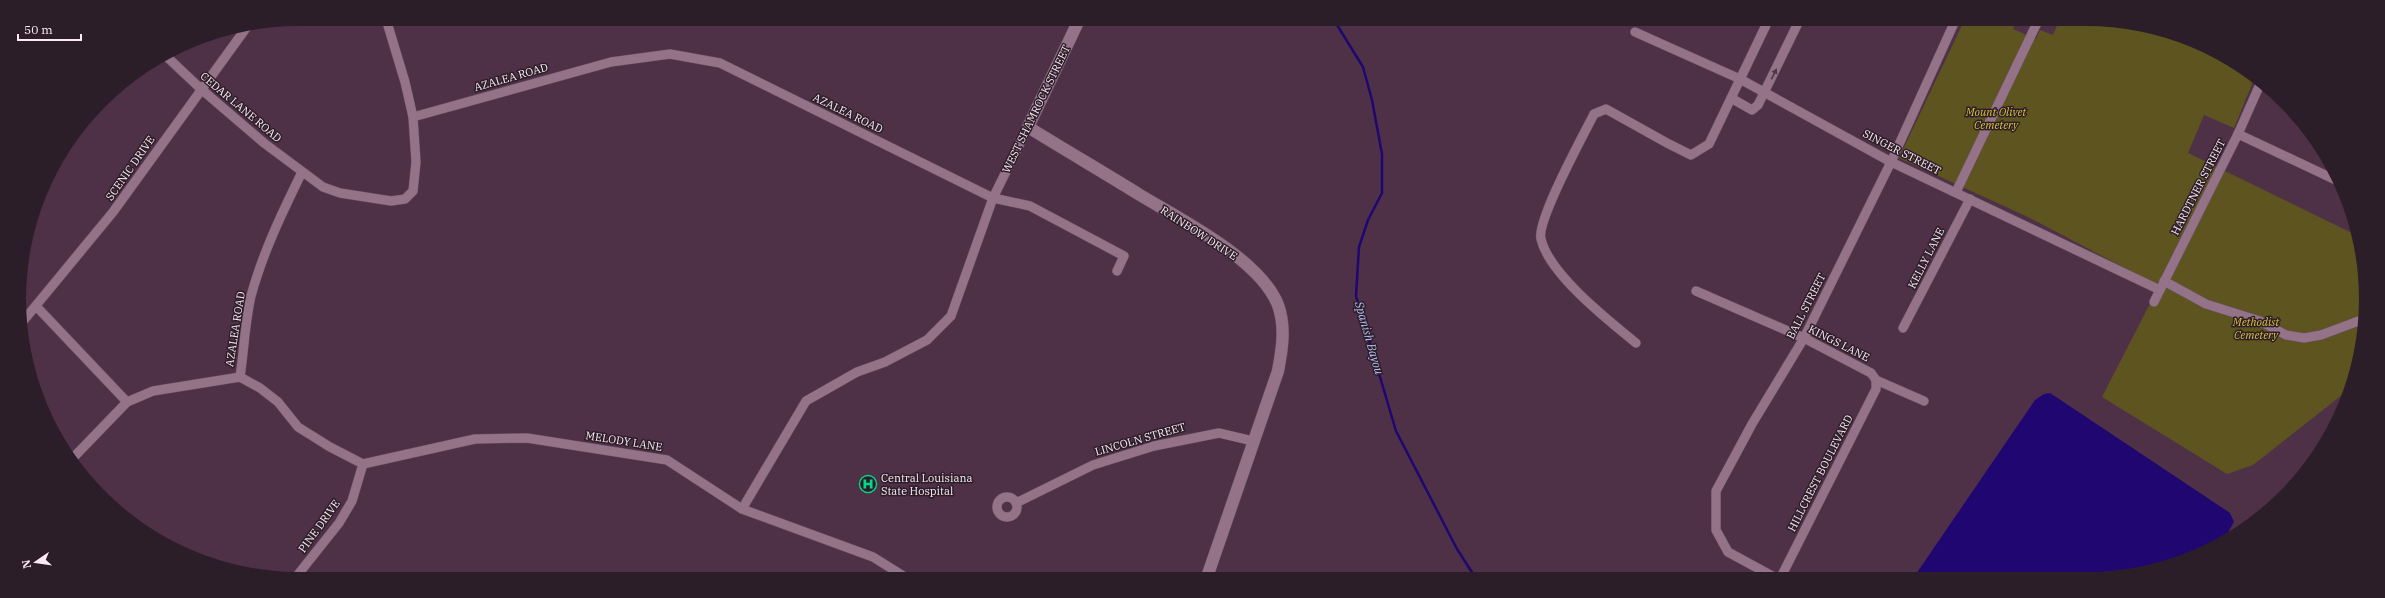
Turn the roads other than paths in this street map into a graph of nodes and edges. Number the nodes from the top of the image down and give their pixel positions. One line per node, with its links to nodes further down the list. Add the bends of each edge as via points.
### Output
1 (388, 26): 15 (street, via 406,82)
2 (1076, 26): 16 (street, WEST SHAMROCK STREET)
3 (1766, 26): 10 (street)
4 (1797, 26): 13 (street, one-way to 4)
5 (1953, 26): 18 (street, BALL STREET)
6 (2036, 26): 21 (street)
7 (243, 32): 12 (street, SCENIC DRIVE)
8 (1635, 32): 10 (street, SINGER STREET)
9 (169, 59): 12 (street, CEDAR LANE ROAD)
10 (1740, 79): 13 (street, SINGER STREET); 14 (street)
11 (2259, 88): 17 (street, HARDTNER STREET)
12 (201, 89): 19 (street, CEDAR LANE ROAD); 29 (street, SCENIC DRIVE, via 113,212)
13 (1764, 93): 14 (street, via 1758,105 1752,110); 18 (street, SINGER STREET)
14 (1731, 98): 34 (street, via 1709,144 1691,155 1666,144 1606,109 1594,114 1544,218 1540,238 1549,258 1581,295)
15 (413, 117): 19 (street, via 416,162 413,191 405,199 390,201 340,193 323,187); 22 (street, AZALEA ROAD, via 611,62 670,54 720,63)
16 (1028, 127): 22 (street, WEST SHAMROCK STREET); 39 (street, RAINBOW DRIVE, via 1220,243 1249,266 1264,284 1278,305 1283,349 1278,371)
17 (2238, 134): 20 (street); 25 (street, HARDTNER STREET)
18 (1891, 162): 21 (street, SINGER STREET); 33 (street, BALL STREET)
19 (302, 172): 35 (street, AZALEA ROAD, via 274,230 251,297)
20 (2331, 178)
21 (1956, 192): 23 (street, SINGER STREET)
22 (993, 198): 24 (street, AZALEA ROAD, via 1030,206 1124,256); 43 (street, WEST SHAMROCK STREET, via 951,316 927,340 885,362 843,379 806,400)
23 (1970, 199): 26 (street, SINGER STREET); 32 (street, KELLY LANE)
24 (1117, 271)
25 (2164, 281): 26 (street, HARDTNER STREET); 31 (street, via 2206,304 2260,320 2286,335 2304,338 2321,336)
26 (2160, 290): 28 (street, HARDTNER STREET)
27 (1696, 291): 33 (street, KINGS LANE)
28 (2154, 302)
29 (36, 306): 30 (street, SCENIC DRIVE); 38 (street)
30 (27, 317)
31 (2358, 322)
32 (1903, 328)
33 (1804, 338): 36 (street, KINGS LANE, via 1871,373); 47 (street, BALL STREET, via 1752,424 1716,491 1716,530 1728,552)
34 (1636, 343)
35 (240, 377): 38 (street, via 152,391); 41 (street, via 278,402 298,427)
36 (1876, 380): 37 (street, KINGS LANE); 48 (street, HILLCREST BOULEVARD, via 1876,389)
37 (1924, 401)
38 (127, 402): 40 (street)
39 (1253, 441): 42 (street, LINCOLN STREET, via 1219,433 1154,446 1093,465); 46 (street, RAINBOW DRIVE)
40 (75, 456)
41 (363, 464): 43 (street, MELODY LANE, via 475,439 527,438 667,460); 44 (street, PINE DRIVE, via 352,501 339,523)
42 (1016, 503)
43 (742, 509): 45 (street, MELODY LANE, via 873,557)
44 (300, 572)
45 (892, 572)
46 (1209, 572)
47 (1765, 572)
48 (1784, 572)

